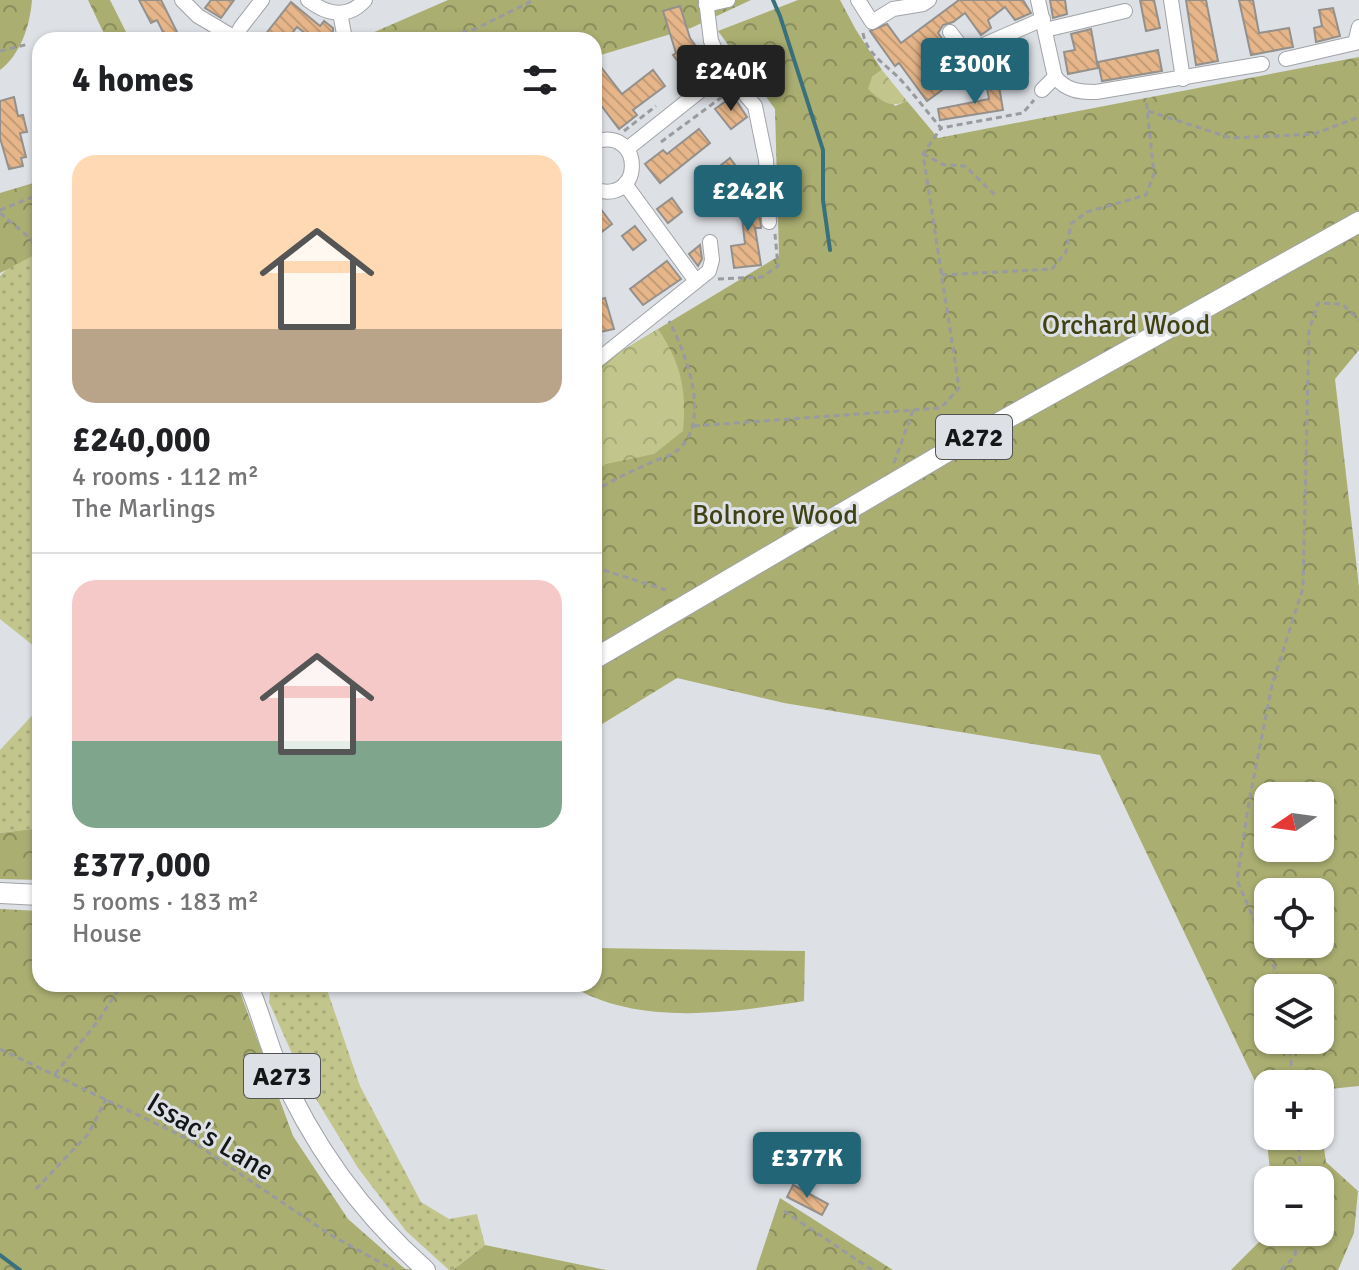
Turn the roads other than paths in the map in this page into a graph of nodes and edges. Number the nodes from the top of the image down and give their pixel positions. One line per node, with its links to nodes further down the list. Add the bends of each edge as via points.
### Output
1 (182, 0): 14 (street)
2 (262, 0): 15 (street)
3 (308, 0): 11 (street, via 322,12)
4 (365, 0): 11 (street)
5 (858, 0): 6 (street, via 872,22 893,9)
6 (929, 0)
7 (1038, 0): 12 (street)
8 (1171, 0): 24 (street)
9 (715, 2): 22 (street, via 711,41)
10 (1125, 11): 12 (street)
11 (340, 13): 16 (street)
12 (1044, 24): 18 (street); 23 (street)
13 (1359, 27): 19 (street, via 1355,43)
14 (223, 32)
15 (239, 32)
16 (344, 32)
17 (950, 32): 18 (street)
18 (967, 55): 21 (street)
19 (1286, 59)
20 (1262, 64): 24 (street)
21 (977, 68)
22 (725, 71): 27 (street); 30 (street, via 755,106 766,160)
23 (1055, 77): 24 (street, via 1063,87 1079,92); 25 (street)
24 (1183, 79)
25 (1042, 90)
26 (602, 141): 27 (street, via 612,140)
27 (627, 149): 28 (street, via 632,171)
28 (625, 184): 29 (street); 33 (street)
29 (602, 190)
30 (769, 222)
31 (1359, 222): 35 (highway, A272, via 950,450)
32 (710, 242): 33 (street, via 709,271)
33 (696, 281): 34 (street)
34 (602, 356)
35 (602, 654)
36 (0, 893): 37 (highway)
37 (32, 895)
38 (253, 992): 39 (main road, A273, via 275,1060 320,1150 391,1240)
39 (426, 1270)

